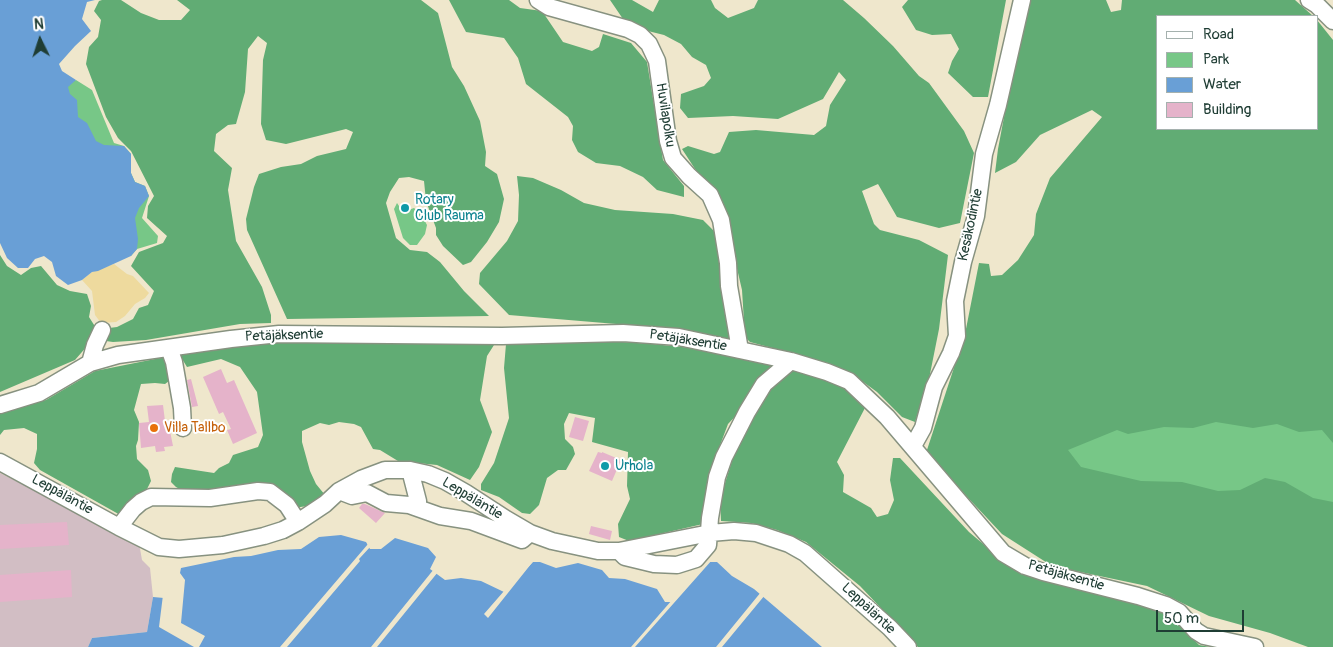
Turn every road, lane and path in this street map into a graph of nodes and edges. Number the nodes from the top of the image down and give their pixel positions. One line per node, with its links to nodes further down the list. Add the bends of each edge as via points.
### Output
1 (538, 0): 7 (street, Huvilapolku, via 549,7 628,29 649,44 657,61 673,158 710,195 721,220)
2 (1022, 0): 12 (street, Kesäkodintie, via 984,154 976,216 955,301 957,336 934,387 923,428)
3 (1309, 0): 4 (street)
4 (1333, 21)
5 (102, 330): 9 (street)
6 (169, 348): 7 (street, Petäjäksentie, via 279,334 502,336 630,333 679,337); 9 (street, Petäjäksentie, via 118,355); 11 (street, via 182,408)
7 (740, 350): 8 (street, Petäjäksentie)
8 (792, 361): 12 (street, Petäjäksentie, via 849,381); 20 (street, via 764,384 724,457 717,477)
9 (90, 363): 10 (street, Petäjäksentie, via 39,393)
10 (0, 405)
11 (182, 428)
12 (913, 446): 23 (street, Petäjäksentie, via 987,535 1004,553 1025,566 1166,605 1179,612 1204,636)
13 (0, 462): 18 (street, Leppäläntie)
14 (410, 470): 15 (street, Leppäläntie, via 385,470); 16 (street); 19 (street, Leppäläntie, via 428,474 466,492)
15 (340, 491): 16 (street, via 352,496 367,493 386,503); 17 (street, Leppäläntie)
16 (418, 508): 19 (street, via 440,516 471,521 522,540)
17 (298, 522): 18 (street, Leppäläntie, via 264,536 224,545 179,549 159,547); 18 (street, via 287,504 270,492 258,491 210,498 151,497 133,509)
18 (119, 527)
19 (530, 533): 21 (street, Leppäläntie, via 552,542 598,552)
20 (710, 533): 21 (street, Leppäläntie); 21 (street, via 708,545 696,559 677,565 654,564 625,557); 22 (street, Leppäläntie, via 756,533 805,553)
21 (620, 551)
22 (907, 647)
23 (1255, 647)

